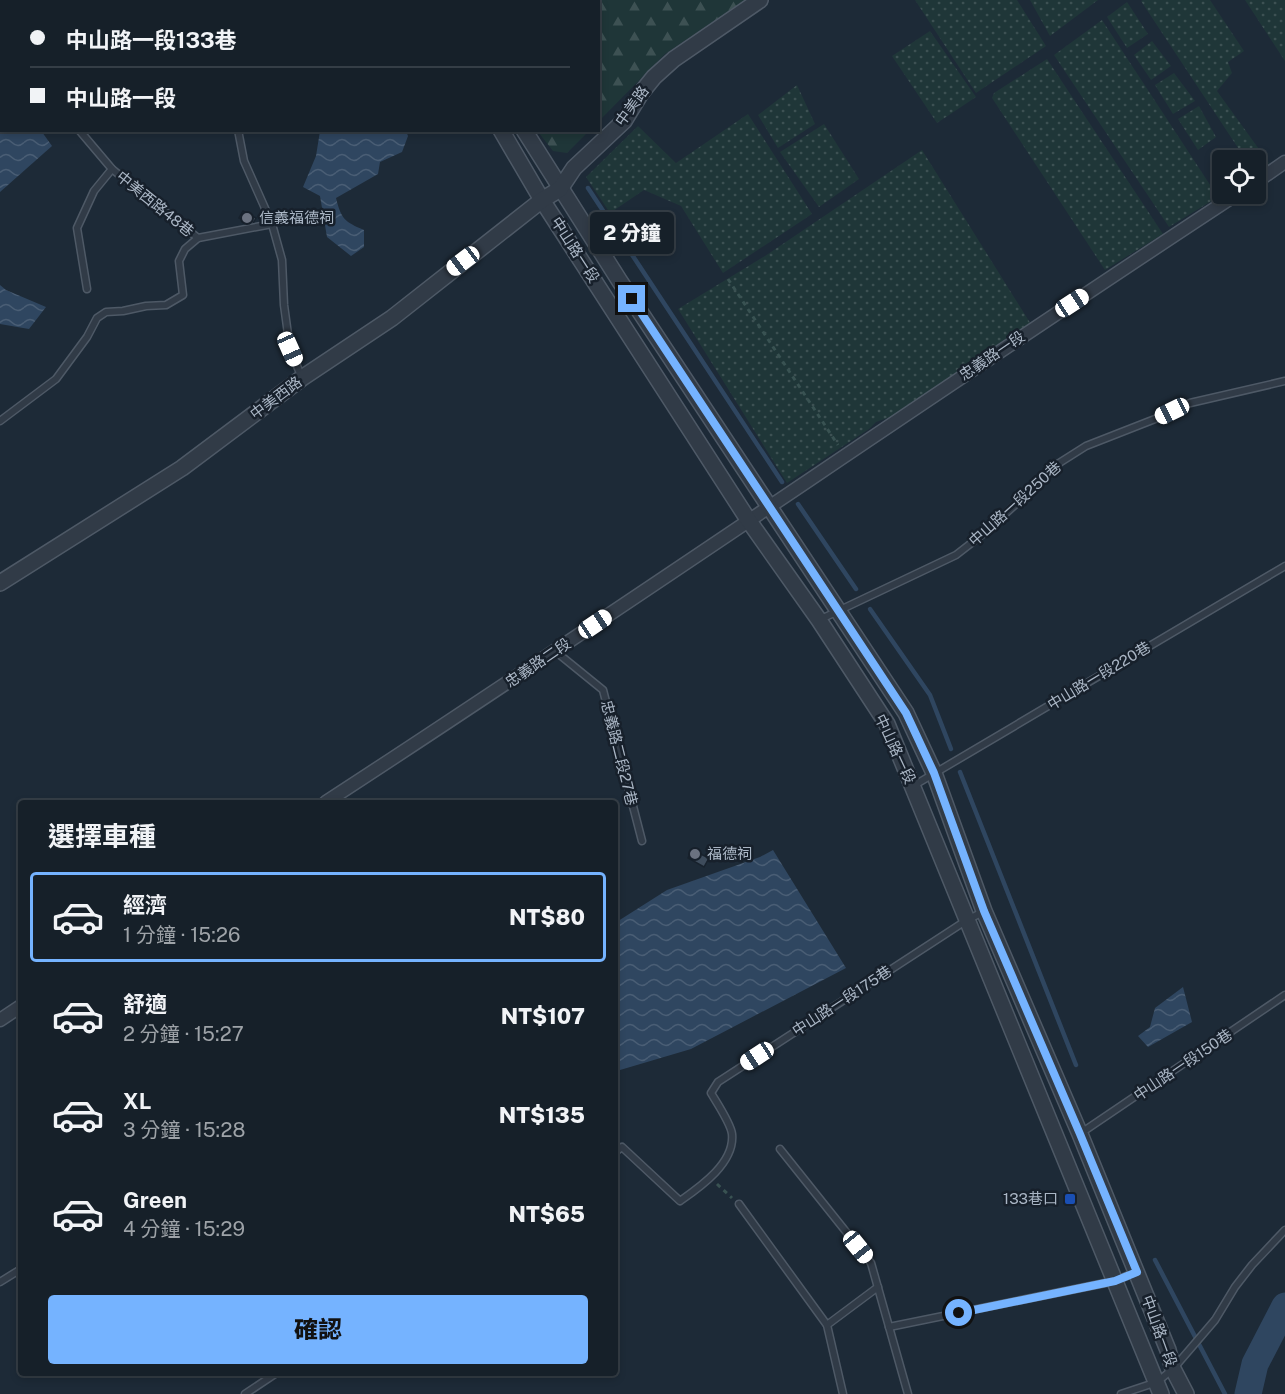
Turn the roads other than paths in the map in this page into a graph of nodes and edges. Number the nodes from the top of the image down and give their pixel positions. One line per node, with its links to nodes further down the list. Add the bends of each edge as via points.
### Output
1 (760, 0): 9 (street, 中美路, via 654,77 624,121 574,168)
2 (81, 132): 7 (lane, 中美西路48巷)
3 (238, 132): 12 (lane, via 244,161)
4 (502, 132): 10 (street, 中山路一段)
5 (525, 132): 9 (street, 中山路一段)
6 (1285, 162): 8 (street)
7 (112, 170): 13 (lane, 中美西路48巷); 14 (lane, 中美西路48巷, via 94,191 77,228)
8 (1266, 175)
9 (560, 189): 10 (street, 中美路); 18 (street, 中山路一段)
10 (542, 200): 15 (street, 中美西路, via 392,318); 19 (street, 中山路一段)
11 (1222, 204): 18 (street, 忠義路一段)
12 (272, 224): 13 (lane, 中美西路48巷); 15 (lane, via 282,260 290,349)
13 (198, 238): 17 (lane, 中美西路48巷, via 185,249 179,261 183,295 166,305 106,312 97,318 56,379)
14 (87, 289)
15 (302, 378): 21 (street, 中美西路, via 182,468)
16 (1285, 381): 22 (lane, 中山路一段250巷, via 1190,402 1086,446 1056,465 956,555)
17 (0, 421)
18 (769, 508): 19 (street, 忠義路一段); 22 (street, 中山路一段)
19 (749, 521): 23 (street, 中山路一段); 24 (street, 忠義路二段)
20 (1285, 566): 25 (lane, 中山路一段220巷)
21 (0, 583)
22 (839, 609): 23 (lane, 中山路一段250巷); 25 (street, 中山路一段, via 906,713)
23 (819, 620): 26 (street, 中山路一段, via 887,724)
24 (555, 651): 27 (street, 忠義路二段); 28 (lane, 忠義路二段27巷, via 603,690)
25 (934, 773): 26 (lane, 中山路一段220巷); 29 (street, 中山路一段)
26 (913, 786): 30 (street, 中山路一段)
27 (329, 800)
28 (642, 841)
29 (984, 911): 30 (lane, 中山路一段175巷); 34 (street, 中山路一段)
30 (967, 920): 36 (lane, 中山路一段175巷, via 718,1082 711,1093 732,1132 732,1148 711,1179 680,1201 622,1147); 41 (street, 中山路一段)
31 (1285, 995): 34 (lane, 中山路一段150巷)
32 (18, 1008): 33 (street)
33 (0, 1020)
34 (1080, 1134): 40 (street, 中山路一段)
35 (780, 1149): 43 (lane, via 871,1263)
36 (618, 1150)
37 (739, 1204): 44 (lane)
38 (1285, 1230): 46 (lane, via 1252,1265 1215,1320)
39 (18, 1271): 42 (lane)
40 (1137, 1272): 41 (lane); 46 (street, 中山路一段)
41 (1115, 1281): 45 (lane); 48 (street, 中山路一段)
42 (0, 1282)
43 (878, 1287): 44 (lane); 45 (lane)
44 (827, 1325): 50 (lane)
45 (889, 1327): 51 (lane)
46 (1173, 1369): 48 (lane); 53 (street, 中山路一段)
47 (272, 1376): 49 (lane)
48 (1159, 1388): 52 (lane)
49 (245, 1394)
50 (843, 1394)
51 (908, 1394)
52 (1121, 1394)
53 (1186, 1394)

